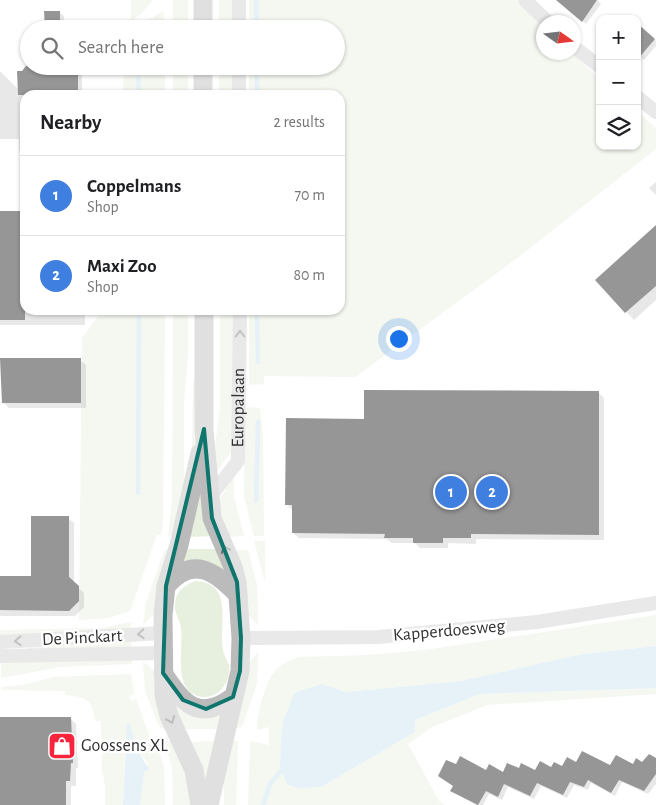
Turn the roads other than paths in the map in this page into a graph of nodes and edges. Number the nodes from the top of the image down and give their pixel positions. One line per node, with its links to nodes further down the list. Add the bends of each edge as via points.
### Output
1 (203, 0): 5 (main road)
2 (239, 0): 6 (street)
3 (525, 0): 4 (street)
4 (541, 15)
5 (203, 20)
6 (239, 20)
7 (581, 53): 8 (street)
8 (596, 65)
9 (203, 75): 11 (main road)
10 (239, 75): 12 (street)
11 (203, 90)
12 (239, 90)
13 (641, 100): 14 (street)
14 (656, 112)
15 (204, 315): 17 (main road, Europalaan)
16 (240, 315): 18 (street, Europalaan, one-way to 16, via 238,461)
17 (204, 429): 18 (main road, Europalaan); 19 (main road, Europalaan, via 199,462)
18 (210, 497): 20 (main road, Europalaan, one-way to 18, via 233,566 212,518)
19 (166, 586): 20 (main road, via 185,570 203,569 223,580); 22 (main road)
20 (238, 595): 23 (main road)
21 (656, 602): 23 (street, Kapperdoesweg, via 537,622 379,638)
22 (163, 633): 24 (street, De Pinckart, one-way to 24); 25 (main road)
23 (241, 638): 28 (main road, via 240,671)
24 (0, 642)
25 (163, 652): 26 (street, De Pinckart); 27 (main road)
26 (0, 656)
27 (163, 672): 28 (main road, via 182,700 197,708 217,707); 29 (main road, one-way to 29, via 169,716 194,770)
28 (233, 697): 30 (main road)
29 (200, 805)
30 (209, 805)

